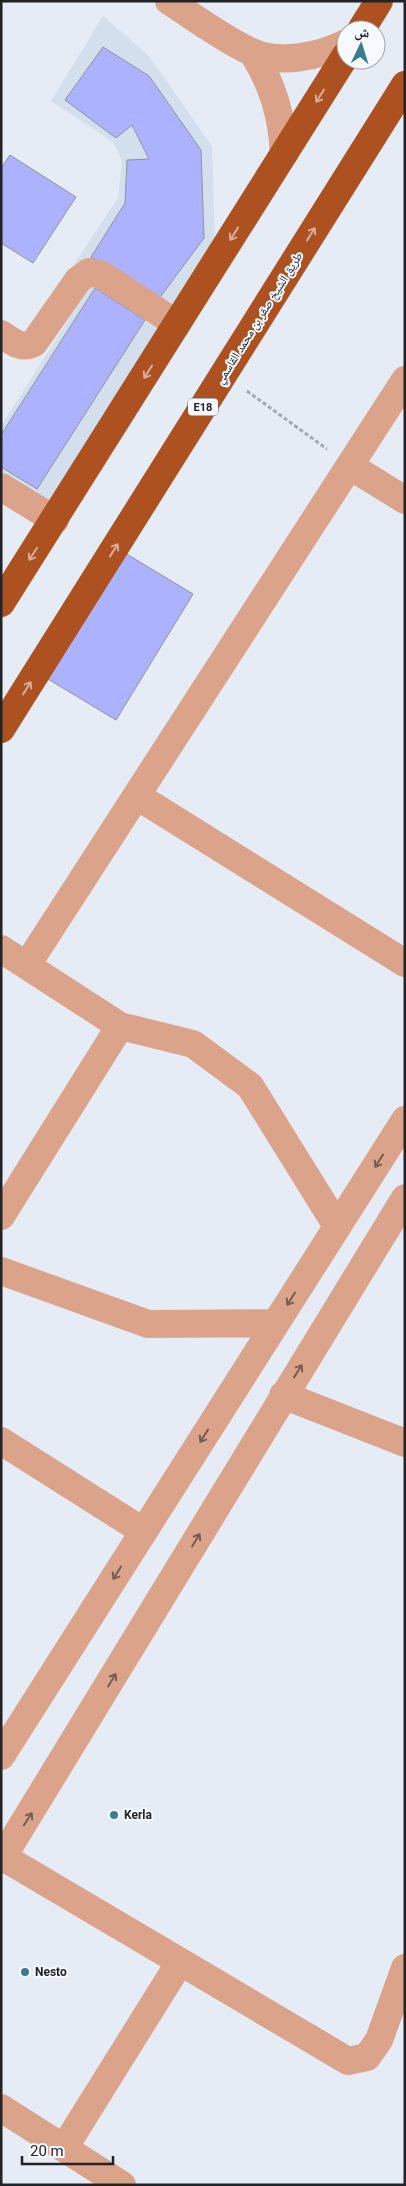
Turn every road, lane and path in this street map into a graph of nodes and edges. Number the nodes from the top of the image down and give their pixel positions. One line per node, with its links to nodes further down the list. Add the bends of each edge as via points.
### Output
1 (168, 1): 5 (street)
2 (379, 1): 3 (highway)
3 (367, 20)
4 (336, 48): 5 (street, via 306,56)
5 (252, 53): 8 (street, via 267,76 277,101 283,127)
6 (337, 70): 8 (highway, one-way to 8)
7 (405, 85): 11 (highway, طريق الشيخ صقر بن محمد القاسمي / E18, one-way to 7)
8 (284, 154): 9 (highway, one-way to 9)
9 (178, 324): 10 (street, via 102,275 90,272 78,280 34,343 18,345); 16 (highway, one-way to 16)
10 (1, 334)
11 (224, 374): 13 (path); 18 (highway, طريق الشيخ صقر بن محمد القاسمي / E18, one-way to 11)
12 (405, 380): 13 (street)
13 (350, 466): 15 (street); 19 (street)
14 (1, 487): 16 (street)
15 (405, 500)
16 (55, 520): 17 (highway, one-way to 17)
17 (1, 603)
18 (1, 729)
19 (137, 796): 21 (street); 22 (street)
20 (1, 948): 22 (street)
21 (405, 963)
22 (27, 965): 23 (street)
23 (120, 1026): 26 (street); 27 (street, via 193,1044 250,1086)
24 (405, 1120): 27 (street, one-way to 27)
25 (405, 1198): 30 (street, one-way to 25)
26 (1, 1216)
27 (338, 1226): 29 (street, one-way to 29)
28 (1, 1272): 29 (street, via 148,1324)
29 (276, 1323): 33 (street, one-way to 33)
30 (283, 1395): 32 (street); 35 (street, one-way to 30)
31 (1, 1441): 33 (street)
32 (405, 1443)
33 (143, 1531): 34 (street, one-way to 34)
34 (2, 1753)
35 (2, 1858): 36 (street)
36 (180, 1962): 37 (street, via 348,2061 367,2058 379,2040); 39 (street)
37 (405, 1968)
38 (1, 2108): 39 (street)
39 (64, 2148): 40 (street)
40 (122, 2185)

